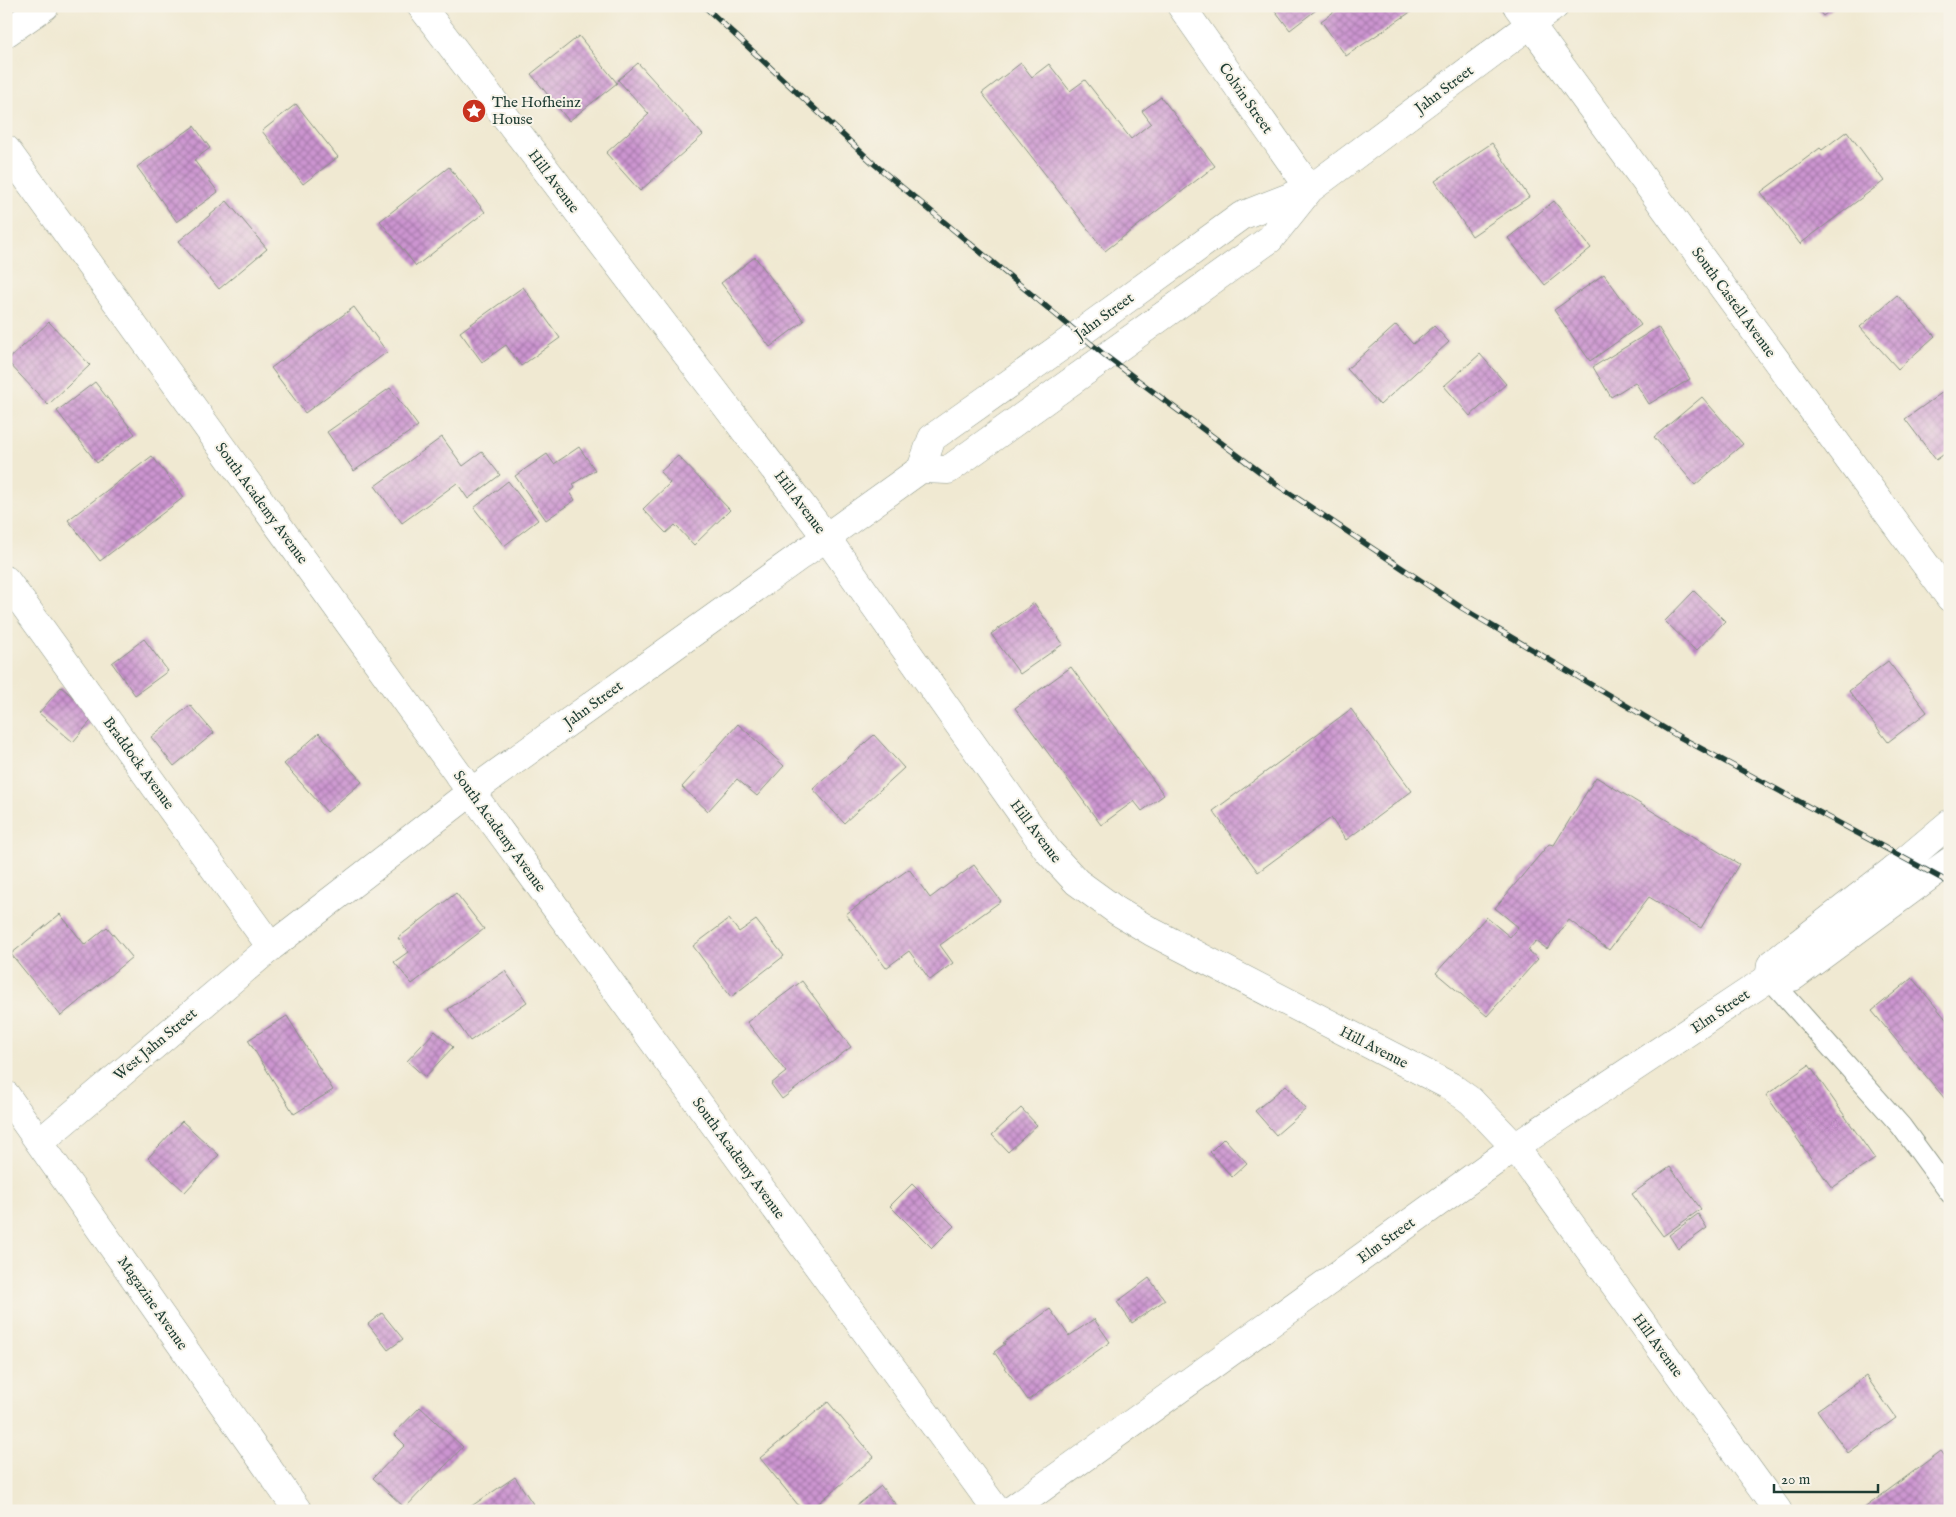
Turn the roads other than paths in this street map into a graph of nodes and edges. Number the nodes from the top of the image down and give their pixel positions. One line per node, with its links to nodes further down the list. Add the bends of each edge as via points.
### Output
1 (45, 6): 6 (street)
2 (420, 6): 10 (street, Hill Avenue)
3 (1181, 6): 8 (street, Colvin Street)
4 (1555, 6): 5 (street, Jahn Street)
5 (1524, 15): 8 (street, Jahn Street); 12 (street, South Castell Avenue)
6 (6, 33)
7 (6, 149): 13 (street, South Academy Avenue)
8 (1310, 189): 9 (street, Jahn Street, via 1270,239 948,470); 9 (street, Jahn Street, via 1241,216 932,438)
9 (921, 469): 10 (street, Jahn Street)
10 (826, 536): 13 (street, Jahn Street); 20 (street, Hill Avenue, via 1048,851 1077,882 1152,932 1450,1086 1472,1101)
11 (6, 580): 16 (street, Braddock Avenue)
12 (1950, 598)
13 (471, 792): 16 (street, Jahn Street); 23 (street, South Academy Avenue)
14 (1950, 823): 17 (street, Elm Street, via 1771,964)
15 (1950, 861): 17 (street, Elm Street, via 1792,977)
16 (271, 947): 19 (street, West Jahn Street)
17 (1769, 978): 20 (street, Elm Street); 21 (lane, via 1902,1126)
18 (6, 1095): 19 (street, Magazine Avenue)
19 (40, 1142): 22 (street, Magazine Avenue)
20 (1515, 1147): 24 (street, Elm Street); 25 (street, Hill Avenue)
21 (1950, 1193)
22 (298, 1511)
23 (997, 1511)
24 (1010, 1511)
25 (1778, 1511)

